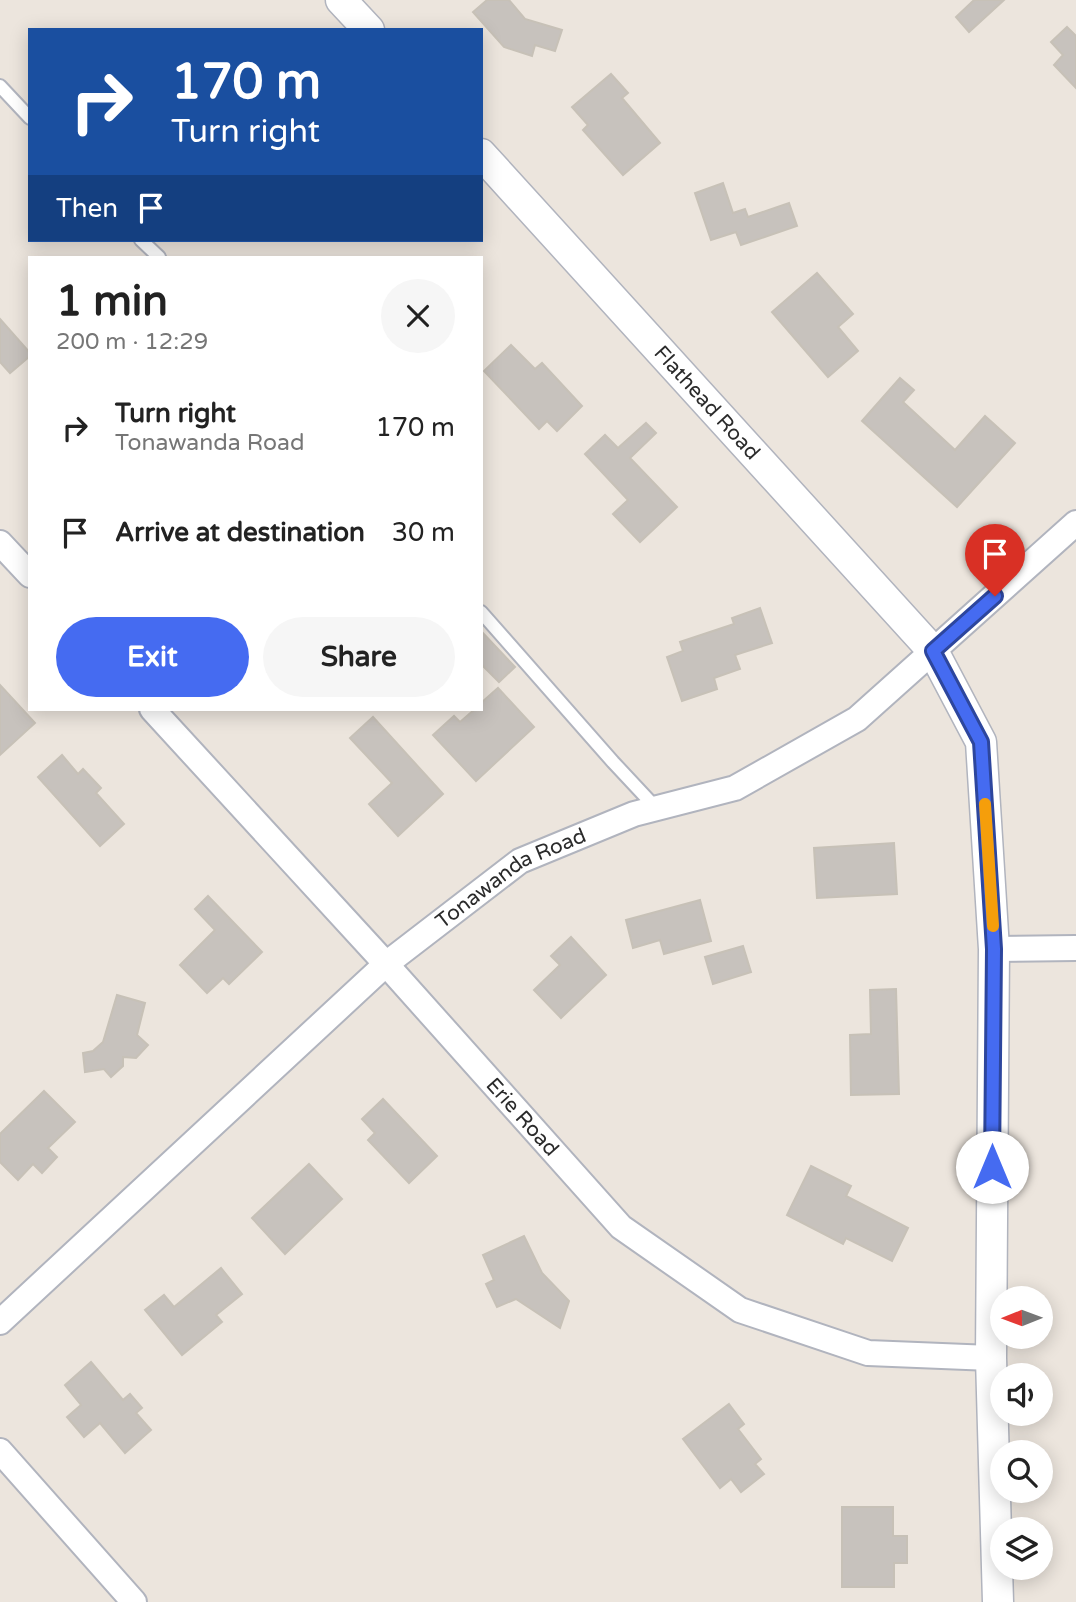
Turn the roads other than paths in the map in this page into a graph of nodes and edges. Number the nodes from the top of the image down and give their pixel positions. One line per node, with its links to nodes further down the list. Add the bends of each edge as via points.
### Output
1 (341, 0): 2 (street)
2 (367, 28)
3 (0, 86): 4 (lane)
4 (28, 116)
5 (483, 156): 12 (street, Flathead Road)
6 (143, 242): 7 (lane)
7 (158, 256)
8 (1076, 523): 12 (street, Tonawanda Road)
9 (0, 543): 10 (street)
10 (28, 573)
11 (483, 614): 14 (lane)
12 (933, 651): 14 (street, Tonawanda Road, via 857,719 735,788); 16 (street, Flathead Road, via 981,742)
13 (154, 711): 17 (street, Erie Road)
14 (657, 808): 17 (street, Tonawanda Road, via 520,861)
15 (1076, 948): 16 (street)
16 (994, 949): 19 (street, Flathead Road)
17 (386, 964): 18 (street, Tonawanda Road); 19 (street, Erie Road, via 621,1227 740,1310 868,1353)
18 (0, 1322)
19 (991, 1358): 22 (street, Flathead Road)
20 (0, 1451): 21 (street)
21 (134, 1602)
22 (998, 1602)

